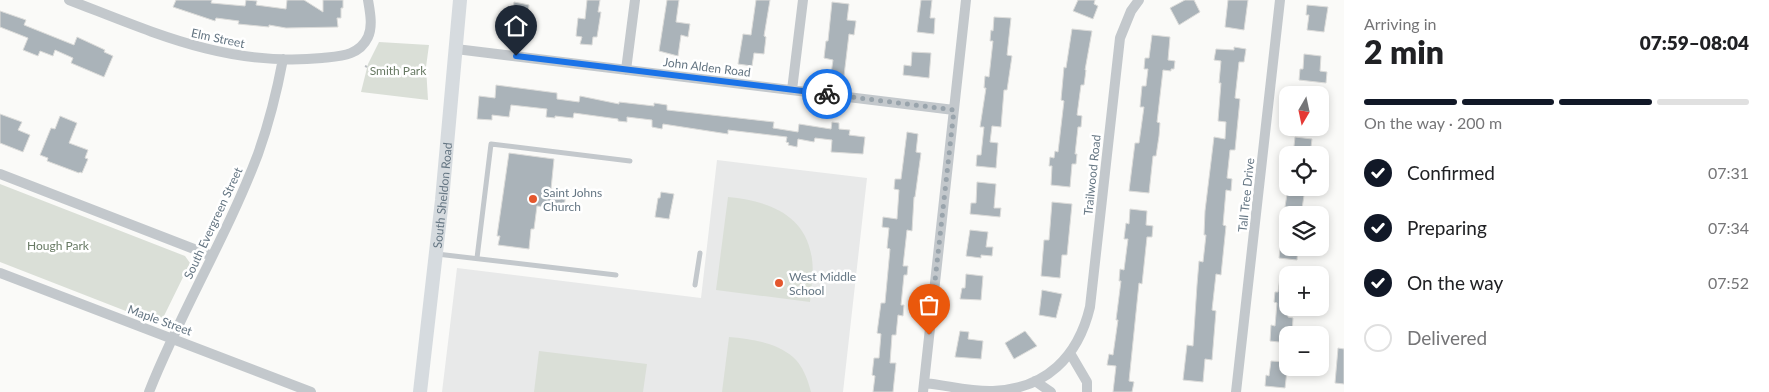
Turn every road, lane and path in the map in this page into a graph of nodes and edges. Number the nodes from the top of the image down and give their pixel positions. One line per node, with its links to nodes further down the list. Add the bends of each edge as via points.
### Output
1 (69, 0): 10 (street, Elm Street, via 198,48 258,58)
2 (368, 0): 10 (street, Elm Street, via 370,30 359,48 345,56)
3 (460, 0): 9 (main road, South Sheldon Road)
4 (635, 0): 12 (street)
5 (803, 0): 14 (street)
6 (966, 0): 15 (street)
7 (1138, 0): 26 (street, Trailwood Road, via 1120,38 1090,307 1083,330)
8 (1280, 0): 34 (street, Tall Tree Drive)
9 (456, 49): 12 (street, John Alden Road); 19 (main road, South Sheldon Road)
10 (283, 58): 20 (street, South Evergreen Street, via 258,153)
11 (364, 66): 13 (path)
12 (626, 70): 14 (street, John Alden Road)
13 (392, 77)
14 (792, 90): 15 (street, John Alden Road)
15 (954, 110): 28 (street)
16 (630, 161): 21 (lane, via 491,144)
17 (0, 174): 20 (street)
18 (700, 253): 24 (lane)
19 (436, 254): 21 (lane); 31 (main road, South Sheldon Road)
20 (212, 256): 25 (street, South Evergreen Street)
21 (477, 258): 23 (lane)
22 (0, 272): 25 (street, Maple Street)
23 (616, 275)
24 (695, 285)
25 (173, 339): 29 (street, South Evergreen Street); 30 (street, Maple Street)
26 (1070, 353): 27 (street, Trailwood Road, via 1055,369); 33 (street, via 1087,382)
27 (1035, 381): 28 (street, Trailwood Road, via 992,391); 32 (street)
28 (924, 388)
29 (149, 392)
30 (312, 392)
31 (420, 392)
32 (1051, 392)
33 (1087, 392)
34 (1236, 392)

